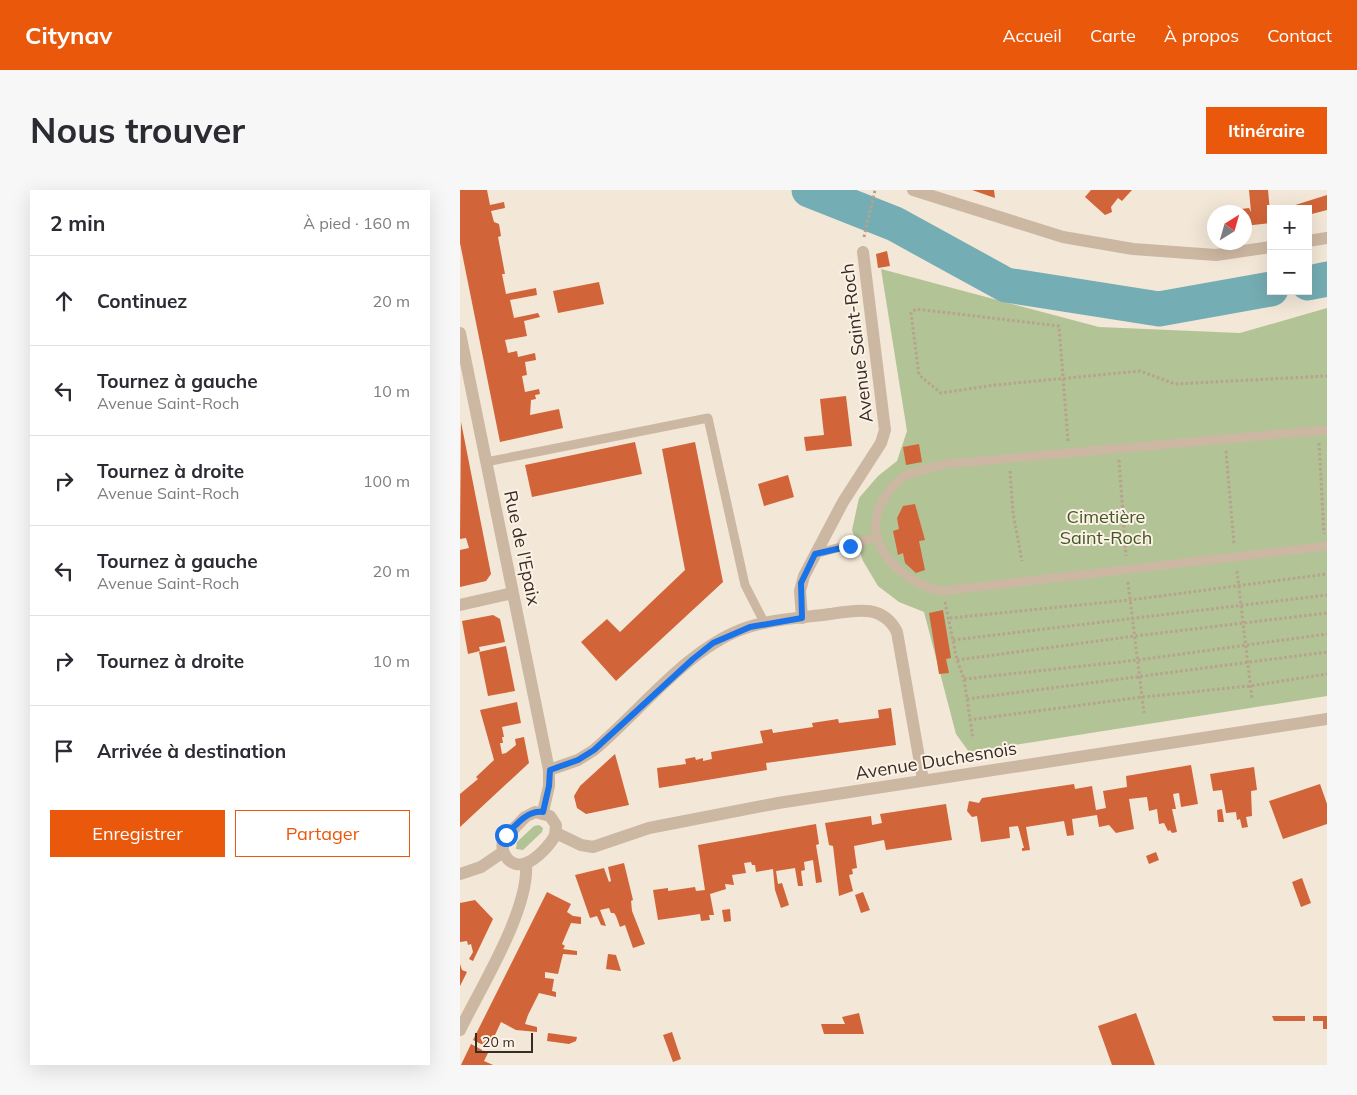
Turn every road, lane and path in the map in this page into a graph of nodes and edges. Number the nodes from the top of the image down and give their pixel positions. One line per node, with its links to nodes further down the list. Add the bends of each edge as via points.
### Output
1 (913, 190): 6 (street, via 1063,237 1133,250 1216,255)
2 (874, 192): 3 (path)
3 (865, 230)
4 (1327, 238): 5 (street)
5 (1312, 240)
6 (1267, 249)
7 (863, 252): 17 (street, Avenue Saint-Roch, via 885,430 881,443 843,502)
8 (460, 334): 14 (street, Rue de l'Epaix)
9 (1327, 376): 10 (path, via 1175,384 1140,371)
10 (1063, 378): 10 (path, via 941,393 918,375 912,312 916,309 1059,326); 12 (path)
11 (1322, 430): 12 (lane); 16 (path)
12 (1069, 452): 13 (lane)
13 (1009, 458): 15 (lane, via 944,464 904,477 894,485 878,508); 18 (path, via 1013,512)
14 (486, 462): 21 (street, Rue de l'Epaix); 27 (lane, via 708,418 745,585)
15 (877, 537): 17 (lane); 20 (lane, via 882,550 898,570 927,588)
16 (1326, 546): 20 (lane)
17 (815, 554): 25 (street, Avenue Saint-Roch, via 801,583)
18 (1022, 562)
19 (1327, 574): 26 (path, via 1140,599)
20 (942, 591): 26 (path)
21 (513, 593): 23 (street); 38 (street, Rue de l'Epaix)
22 (1327, 594): 29 (path)
23 (460, 605)
24 (1327, 613): 31 (path)
25 (802, 618): 27 (street); 39 (street, via 868,610 890,621 896,632)
26 (950, 618): 29 (path)
27 (765, 624): 38 (street, via 741,630 713,643 594,750)
28 (1327, 634): 33 (path, via 1138,660)
29 (953, 640): 31 (path)
30 (1327, 652): 34 (path)
31 (957, 660): 33 (path)
32 (1327, 674): 36 (path)
33 (964, 679): 34 (path)
34 (967, 699): 36 (path)
35 (1327, 719): 39 (street, Avenue Duchesnois)
36 (969, 720): 37 (path)
37 (973, 739)
38 (550, 770): 40 (street)
39 (923, 780): 41 (street, Avenue Duchesnois, via 649,828 593,847)
40 (543, 812): 41 (street, via 554,820); 42 (street, via 528,815 508,833 502,843)
41 (556, 833): 43 (street, via 551,842)
42 (503, 852): 43 (street, via 513,863); 44 (street, via 481,867)
43 (526, 863): 45 (street, via 527,882 519,910)
44 (460, 874)
45 (460, 1030)

